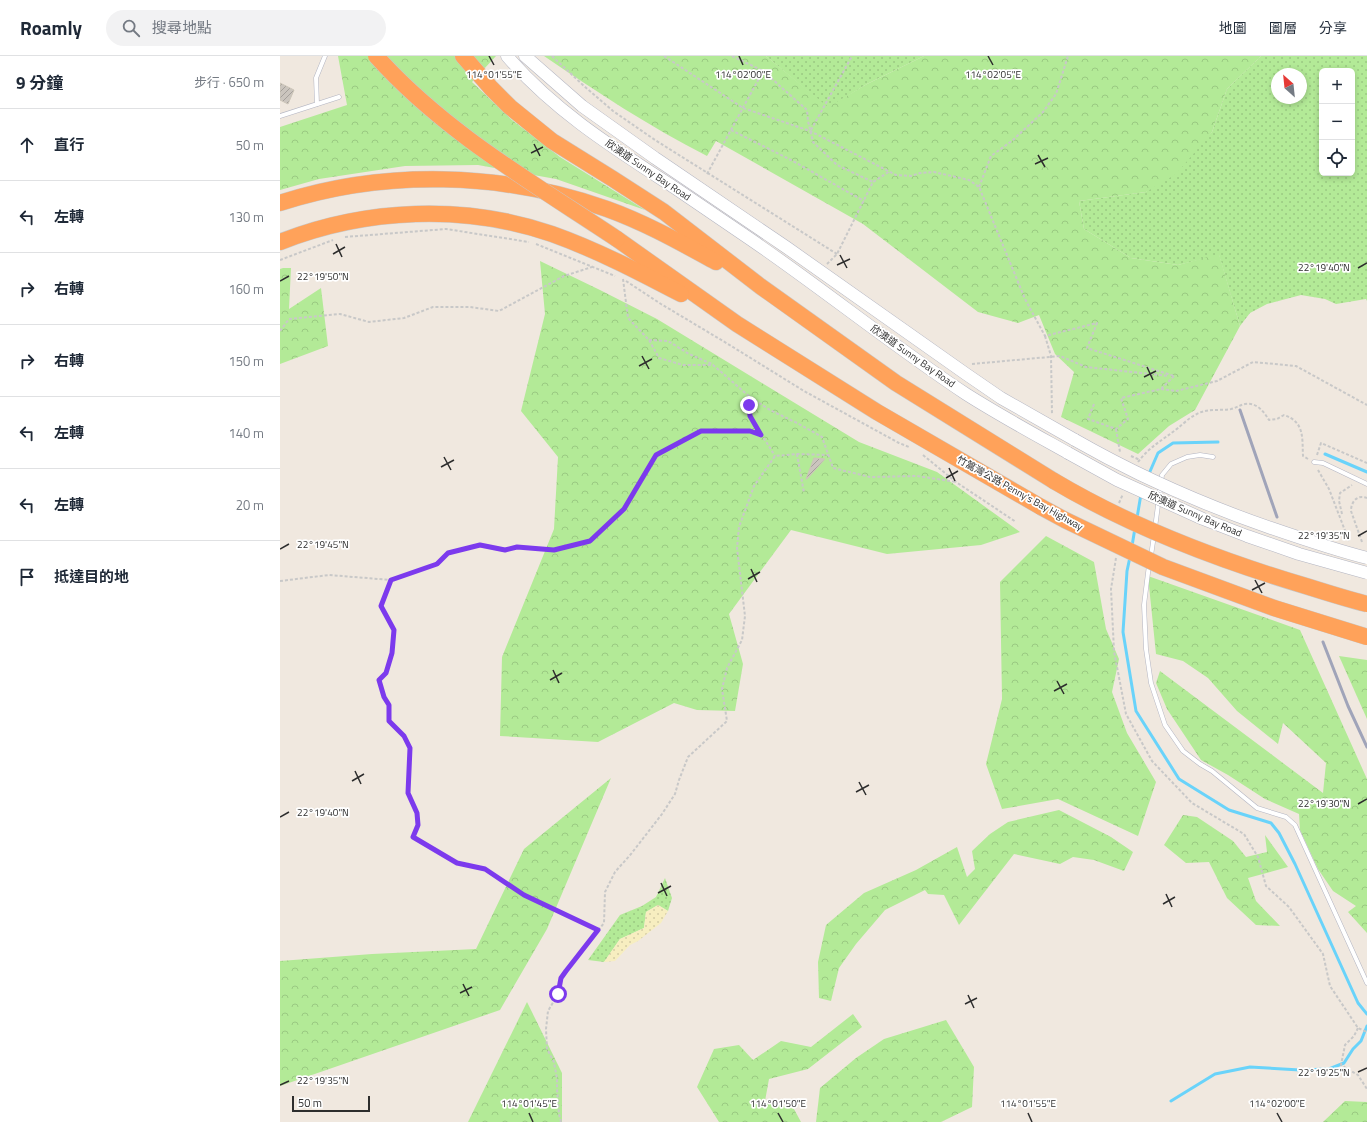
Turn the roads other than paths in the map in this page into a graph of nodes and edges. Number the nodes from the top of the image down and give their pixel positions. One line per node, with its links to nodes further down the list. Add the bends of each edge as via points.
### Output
1 (324, 56): 7 (lane, via 316,78)
2 (376, 56): 12 (highway, bridge, via 420,100 497,160 617,239)
3 (463, 56): 11 (highway, via 510,107 552,141 664,212)
4 (507, 56): 17 (main road, 欣澳道 Sunny Bay Road, bridge, via 543,93 594,134 757,243 994,411 1117,480 1203,518 1247,536)
5 (525, 56): 16 (main road, 欣澳道 Sunny Bay Road, bridge, via 582,106 1001,398 1141,475 1219,509 1303,539)
6 (339, 97): 7 (lane)
7 (317, 104): 8 (lane)
8 (280, 116)
9 (280, 203): 11 (highway, via 327,191 390,181 456,180 536,189 630,218)
10 (280, 242): 12 (highway, via 329,226 377,217 447,214 486,218 531,227 575,243 627,266)
11 (760, 286): 18 (highway, bridge, via 896,383 1081,497 1130,521 1219,557)
12 (737, 324): 19 (highway, 竹篙灣公路 Penny's Bay Highway, bridge, via 877,412 1064,520 1163,567 1274,608)
13 (1213, 457): 20 (lane, via 1187,457 1171,464 1162,475 1144,605 1151,683 1165,725 1183,751 1257,808 1286,817 1295,825)
14 (1314, 462): 15 (lane, via 1323,463)
15 (1365, 483)
16 (1367, 558)
17 (1367, 573)
18 (1367, 604)
19 (1367, 637)
20 (1367, 983)

